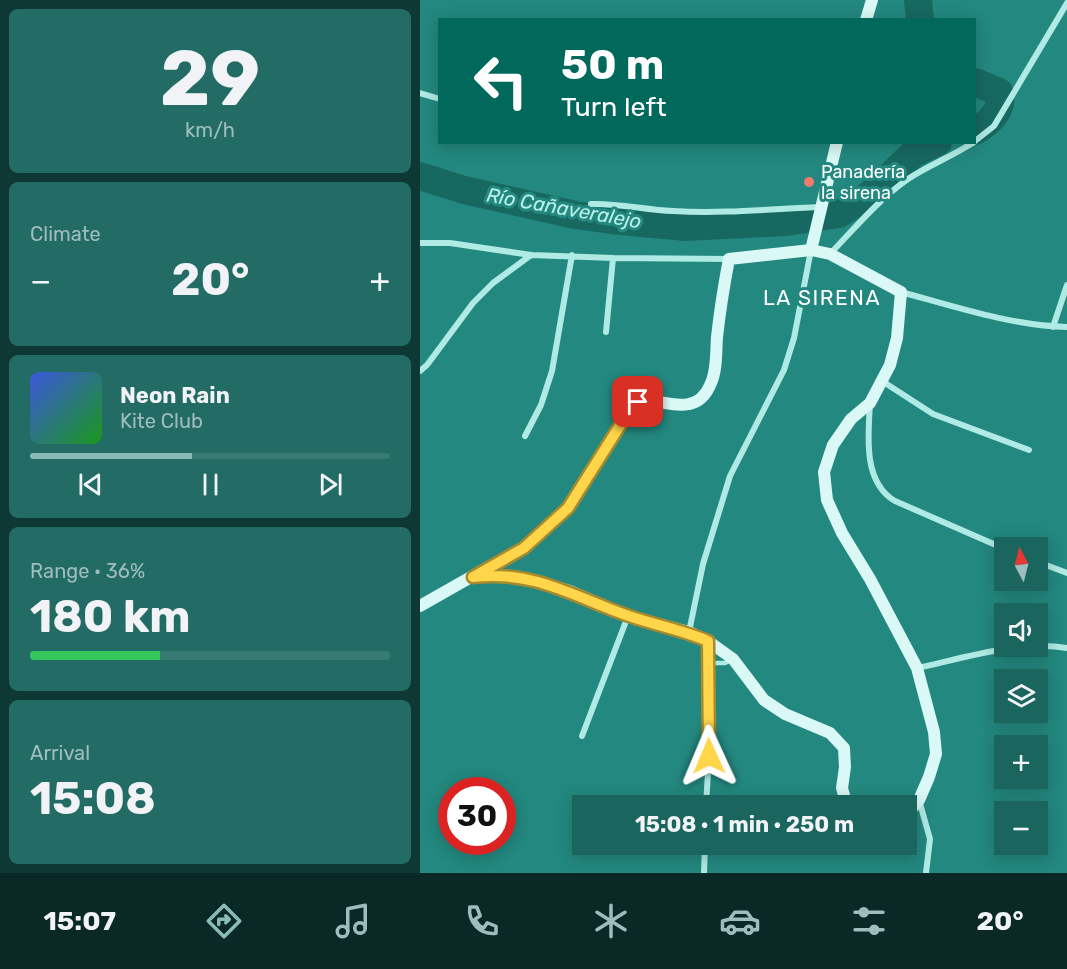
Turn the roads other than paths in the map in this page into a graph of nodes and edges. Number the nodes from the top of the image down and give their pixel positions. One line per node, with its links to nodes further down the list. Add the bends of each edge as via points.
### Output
1 (872, 0): 3 (street)
2 (1067, 3): 6 (street, via 994,126)
3 (867, 18)
4 (420, 93): 5 (street)
5 (438, 98)
6 (976, 140)
7 (836, 144): 9 (street)
8 (970, 144): 13 (street, via 905,181)
9 (822, 202): 10 (street, via 753,210 672,211); 12 (street)
10 (591, 204)
11 (420, 243): 14 (street, via 450,243)
12 (811, 250): 13 (street); 17 (street); 34 (street, via 784,370 730,476 703,564)
13 (830, 254): 19 (street)
14 (531, 255): 15 (street); 23 (street, via 473,303)
15 (572, 255): 16 (street); 26 (street, via 552,371)
16 (613, 258): 17 (street); 22 (street)
17 (729, 259): 31 (street, via 713,381 703,398 689,404 638,402 568,508 524,548)
18 (1067, 285): 20 (street)
19 (901, 292): 20 (street); 24 (street, via 897,338)
20 (1053, 327): 21 (street)
21 (1067, 327)
22 (606, 332)
23 (420, 371)
24 (881, 381): 25 (street); 27 (street, via 933,414)
25 (870, 403): 28 (street, via 871,470 884,495); 39 (street, via 851,419 832,445 824,472 827,500)
26 (525, 436)
27 (1029, 450)
28 (994, 544)
29 (1048, 566): 30 (street)
30 (1067, 573)
31 (473, 577): 32 (street); 33 (street, via 502,575 529,579 570,591)
32 (420, 606)
33 (628, 616): 34 (street); 40 (street)
34 (689, 632): 35 (street)
35 (708, 641): 37 (street); 38 (street)
36 (1067, 648): 39 (street, via 1025,647)
37 (733, 659): 38 (lane); 42 (street, via 764,700 785,714 830,733 844,748)
38 (707, 663): 41 (street)
39 (917, 668): 43 (street, via 936,754)
40 (582, 736)
41 (707, 795)
42 (844, 795)
43 (919, 800): 46 (street, via 930,839)
44 (705, 855): 45 (street)
45 (704, 873)
46 (927, 873)

